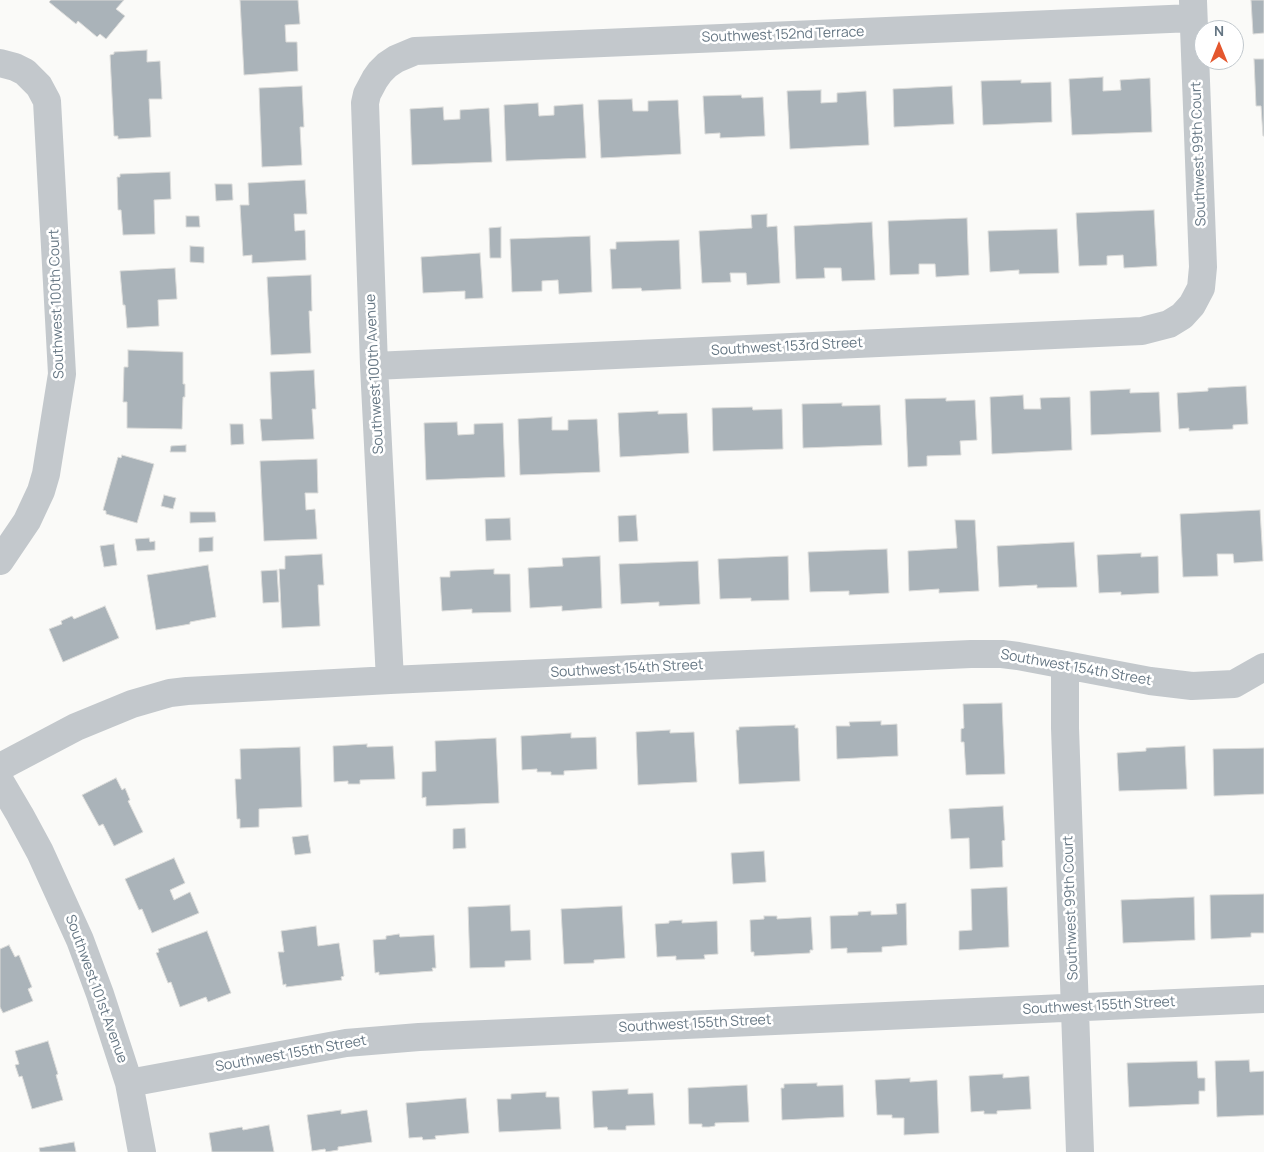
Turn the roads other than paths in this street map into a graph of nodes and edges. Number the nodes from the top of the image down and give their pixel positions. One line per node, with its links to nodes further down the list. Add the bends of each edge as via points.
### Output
1 (1193, 9): 3 (street, Southwest 152nd Terrace, via 415,51 396,59); 4 (street, Southwest 99th Court, via 1204,267 1201,288)
2 (0, 63): 6 (street, Southwest 100th Court, via 25,72 39,86 47,102 62,374 41,491 27,521)
3 (380, 72): 5 (street, Southwest 100th Avenue, via 365,103)
4 (1192, 305): 5 (street, Southwest 153rd Street, via 1176,321 1142,331)
5 (374, 366): 9 (street, Southwest 100th Avenue)
6 (0, 561)
7 (1065, 664): 8 (street, Southwest 154th Street, via 1192,686 1234,684); 9 (street, Southwest 154th Street, via 1002,654 971,654); 13 (street, Southwest 99th Court)
8 (1264, 668)
9 (390, 680): 10 (street, Southwest 154th Street, via 170,693 132,704 76,727)
10 (0, 767)
11 (0, 781): 14 (street, Southwest 101st Avenue, via 40,852 80,940)
12 (1264, 999): 13 (street, Southwest 155th Street)
13 (1074, 1007): 14 (street, Southwest 155th Street, via 365,1041); 16 (street, Southwest 99th Court)
14 (129, 1083): 15 (street, Southwest 101st Avenue)
15 (142, 1152)
16 (1080, 1152)

